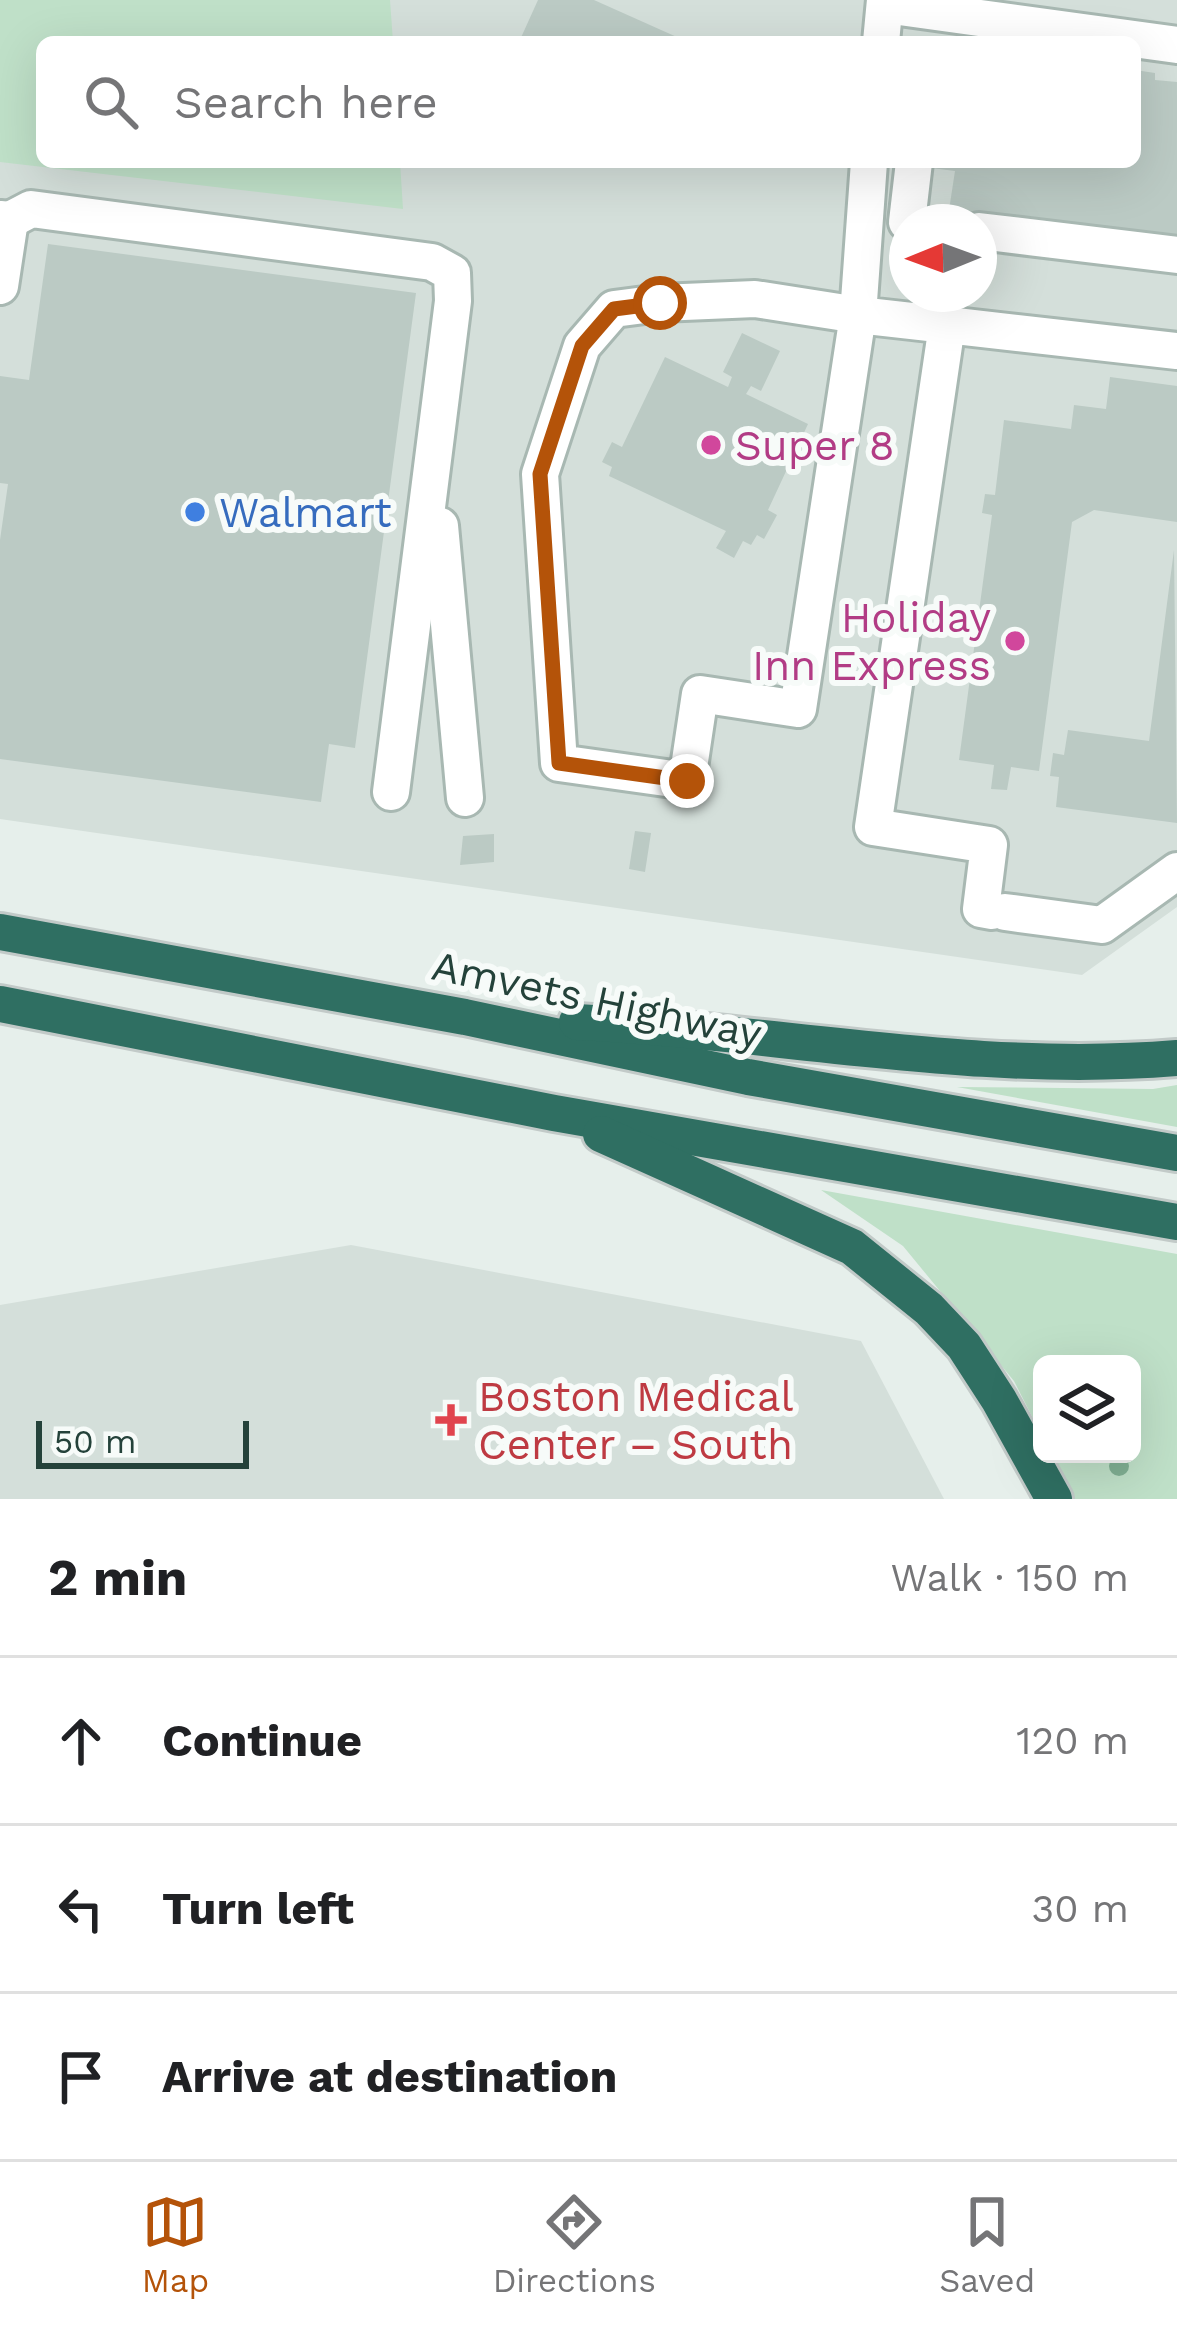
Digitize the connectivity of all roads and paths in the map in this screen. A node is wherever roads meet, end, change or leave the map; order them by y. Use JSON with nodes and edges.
{"nodes":[{"id":1,"x":885,"y":2,"type":"edge"},
{"id":2,"x":932,"y":18,"type":"edge"},
{"id":3,"x":882,"y":36,"type":"edge"},
{"id":4,"x":1095,"y":36,"type":"edge"},
{"id":5,"x":1141,"y":41,"type":"edge"},
{"id":6,"x":1177,"y":45,"type":"edge"},
{"id":7,"x":868,"y":168,"type":"edge"},
{"id":8,"x":913,"y":168,"type":"edge"},
{"id":9,"x":909,"y":204,"type":"edge"},
{"id":10,"x":5,"y":219,"type":"edge"},
{"id":11,"x":997,"y":233,"type":"edge"},
{"id":12,"x":1177,"y":255,"type":"edge"},
{"id":13,"x":0,"y":286,"type":"edge"},
{"id":14,"x":858,"y":315,"type":"junction"},
{"id":15,"x":947,"y":325,"type":"junction"},
{"id":16,"x":1177,"y":351,"type":"edge"},
{"id":17,"x":434,"y":456,"type":"junction"},
{"id":18,"x":391,"y":792,"type":"dead end"},
{"id":19,"x":465,"y":798,"type":"dead end"},
{"id":20,"x":1177,"y":871,"type":"edge"},
{"id":21,"x":0,"y":932,"type":"edge"},
{"id":22,"x":0,"y":1004,"type":"edge"},
{"id":23,"x":465,"y":1017,"type":"junction"},
{"id":24,"x":1177,"y":1058,"type":"edge"},
{"id":25,"x":554,"y":1113,"type":"junction"},
{"id":26,"x":1177,"y":1153,"type":"edge"},
{"id":27,"x":1177,"y":1222,"type":"edge"},
{"id":28,"x":1054,"y":1499,"type":"edge"}],
"edges":[{"from":1,"to":2,"type":"street"},
{"from":1,"to":3,"type":"street"},
{"from":2,"to":4,"type":"street"},
{"from":5,"to":6,"type":"street"},
{"from":7,"to":14,"type":"street"},
{"from":8,"to":9,"type":"street"},
{"from":10,"to":13,"type":"street"},
{"from":10,"to":17,"type":"street"},
{"from":11,"to":12,"type":"street"},
{"from":14,"to":14,"type":"street"},
{"from":14,"to":15,"type":"street"},
{"from":15,"to":16,"type":"street"},
{"from":15,"to":20,"type":"street"},
{"from":17,"to":18,"type":"street"},
{"from":17,"to":19,"type":"street"},
{"from":21,"to":23,"type":"highway","name":"Amvets Highway"},
{"from":22,"to":25,"type":"highway"},
{"from":23,"to":24,"type":"highway"},
{"from":23,"to":26,"type":"highway","name":"Amvets Highway"},
{"from":25,"to":27,"type":"highway"},
{"from":25,"to":28,"type":"highway"}]}
